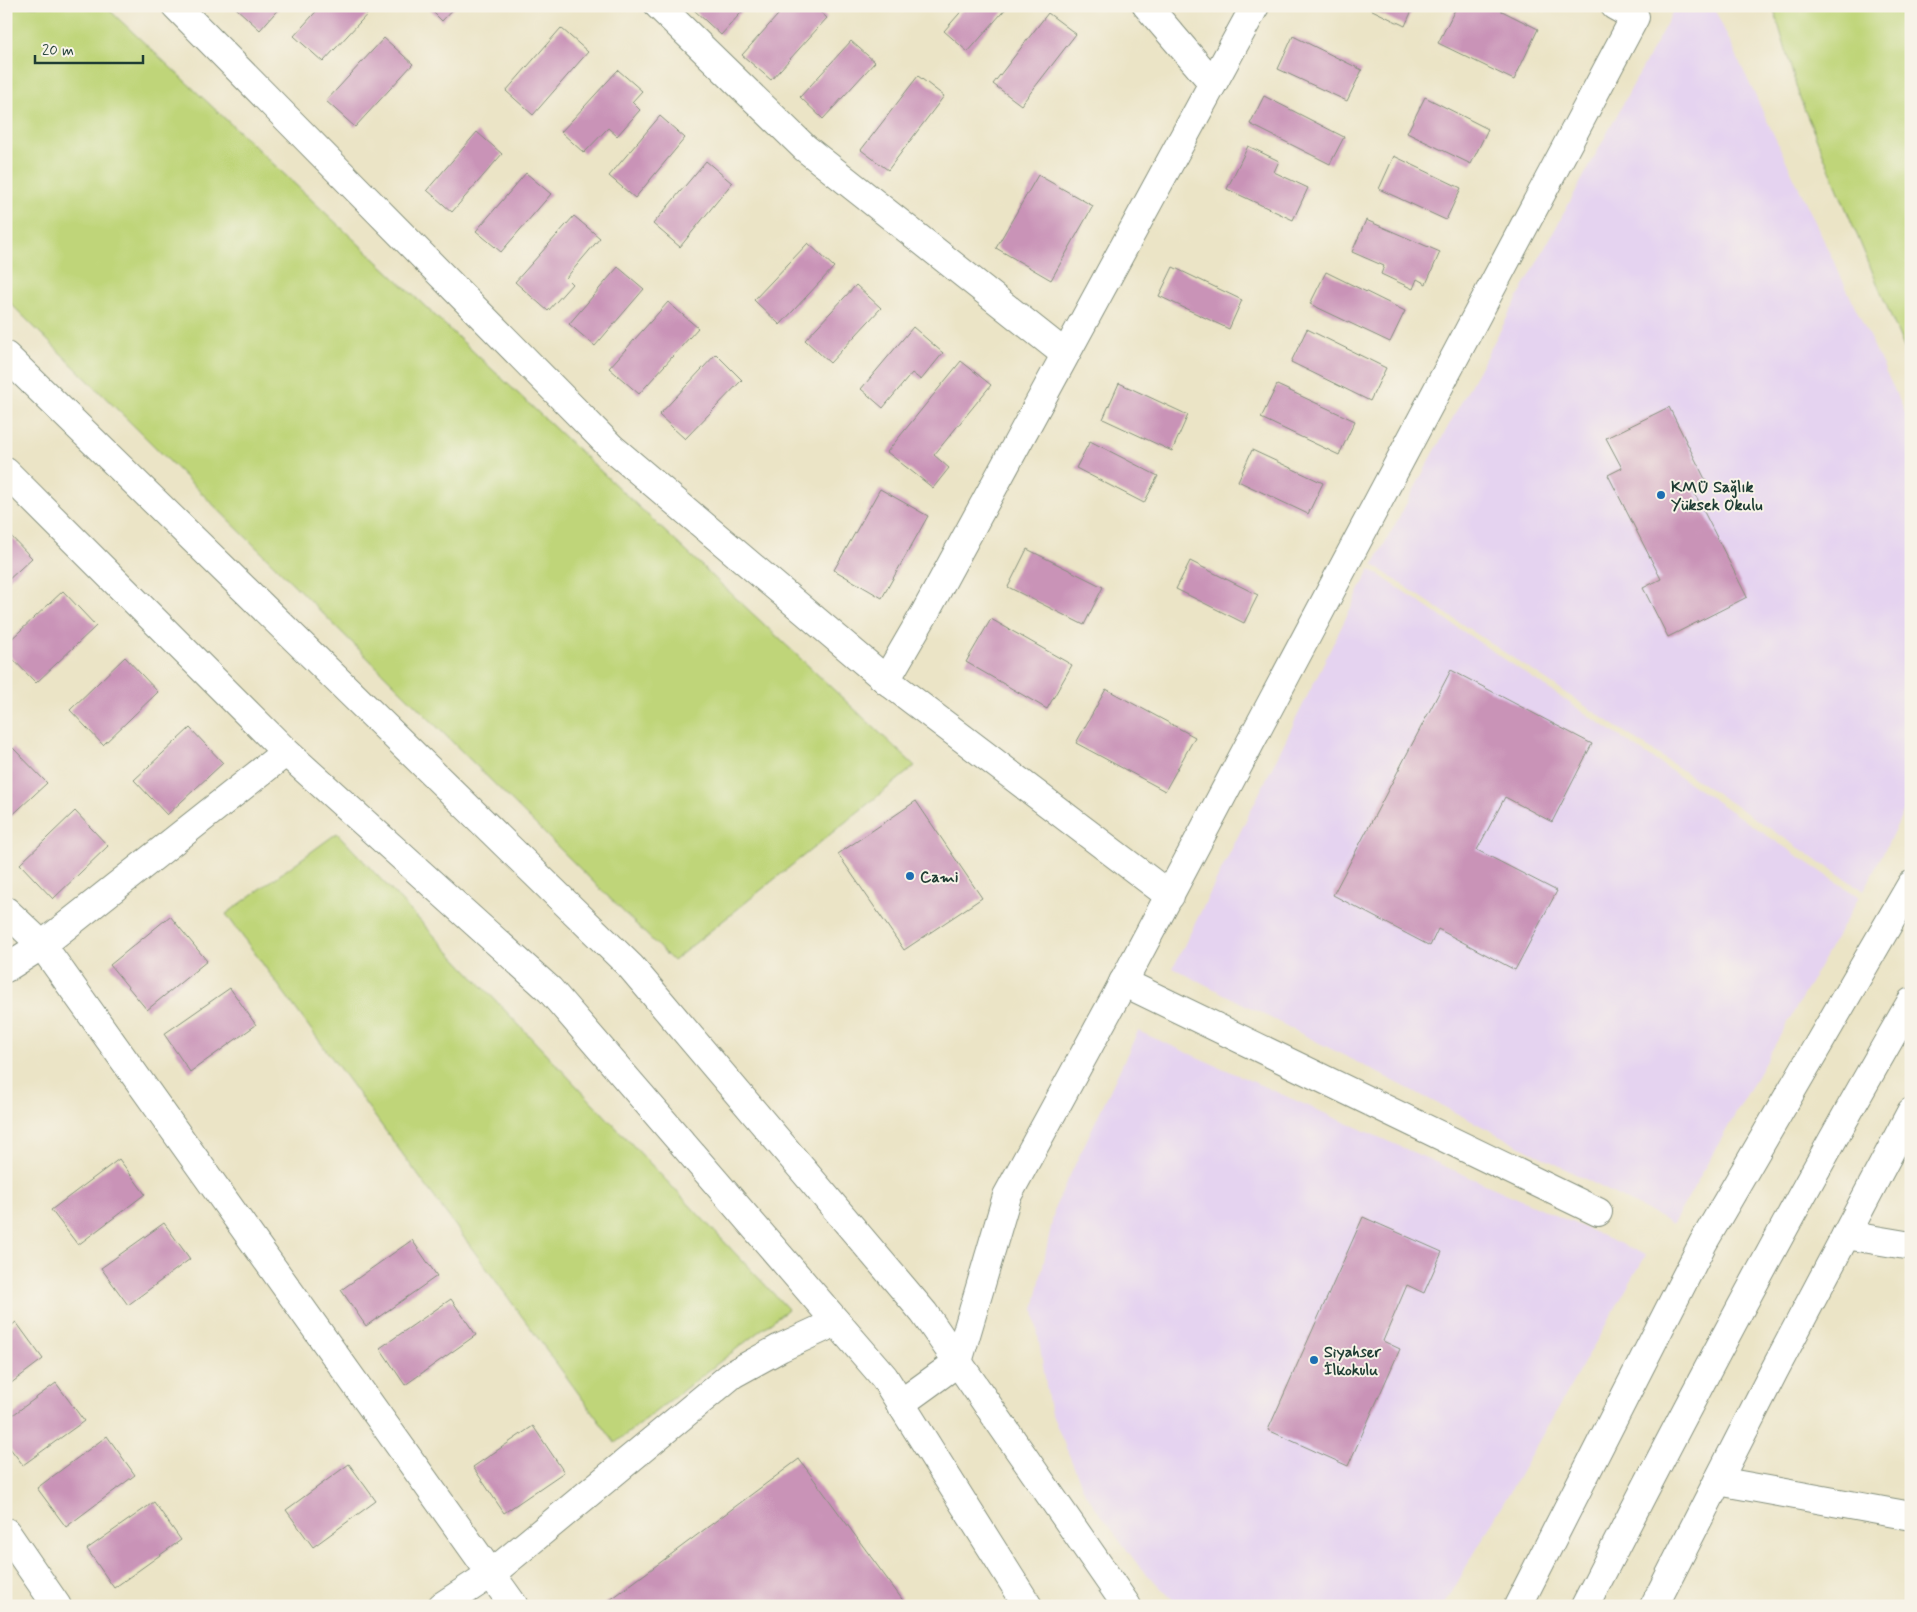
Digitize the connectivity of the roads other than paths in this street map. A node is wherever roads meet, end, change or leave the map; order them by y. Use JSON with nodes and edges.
{"nodes":[{"id":1,"x":176,"y":6,"type":"edge"},
{"id":2,"x":659,"y":6,"type":"edge"},
{"id":3,"x":1147,"y":6,"type":"edge"},
{"id":4,"x":1255,"y":6,"type":"edge"},
{"id":5,"x":1615,"y":6,"type":"edge"},
{"id":6,"x":1213,"y":83,"type":"junction"},
{"id":7,"x":1065,"y":354,"type":"junction"},
{"id":8,"x":6,"y":356,"type":"edge"},
{"id":9,"x":6,"y":472,"type":"edge"},
{"id":10,"x":886,"y":680,"type":"junction"},
{"id":11,"x":286,"y":752,"type":"junction"},
{"id":12,"x":1911,"y":885,"type":"edge"},
{"id":13,"x":1170,"y":896,"type":"junction"},
{"id":14,"x":6,"y":911,"type":"edge"},
{"id":15,"x":42,"y":945,"type":"junction"},
{"id":16,"x":6,"y":968,"type":"edge"},
{"id":17,"x":1123,"y":982,"type":"junction"},
{"id":18,"x":1911,"y":1002,"type":"edge"},
{"id":19,"x":1911,"y":1112,"type":"edge"},
{"id":20,"x":1598,"y":1212,"type":"dead end"},
{"id":21,"x":1846,"y":1235,"type":"junction"},
{"id":22,"x":1911,"y":1246,"type":"edge"},
{"id":23,"x":836,"y":1322,"type":"junction"},
{"id":24,"x":958,"y":1362,"type":"junction"},
{"id":25,"x":900,"y":1404,"type":"junction"},
{"id":26,"x":1718,"y":1482,"type":"junction"},
{"id":27,"x":1911,"y":1516,"type":"edge"},
{"id":28,"x":6,"y":1532,"type":"edge"},
{"id":29,"x":492,"y":1573,"type":"junction"},
{"id":30,"x":56,"y":1606,"type":"edge"},
{"id":31,"x":442,"y":1606,"type":"edge"},
{"id":32,"x":514,"y":1606,"type":"edge"},
{"id":33,"x":1028,"y":1606,"type":"edge"},
{"id":34,"x":1127,"y":1606,"type":"edge"},
{"id":35,"x":1518,"y":1606,"type":"edge"},
{"id":36,"x":1585,"y":1606,"type":"edge"},
{"id":37,"x":1654,"y":1606,"type":"edge"}],
"edges":[{"from":1,"to":10,"type":"street"},
{"from":2,"to":7,"type":"street"},
{"from":3,"to":6,"type":"street"},
{"from":4,"to":6,"type":"street"},
{"from":5,"to":13,"type":"street"},
{"from":6,"to":7,"type":"street"},
{"from":7,"to":10,"type":"street"},
{"from":8,"to":24,"type":"street"},
{"from":9,"to":11,"type":"street"},
{"from":10,"to":13,"type":"street"},
{"from":11,"to":15,"type":"street"},
{"from":11,"to":23,"type":"street"},
{"from":12,"to":35,"type":"street"},
{"from":13,"to":17,"type":"street"},
{"from":14,"to":15,"type":"street"},
{"from":15,"to":16,"type":"street"},
{"from":15,"to":29,"type":"street"},
{"from":17,"to":20,"type":"street"},
{"from":17,"to":24,"type":"street"},
{"from":18,"to":36,"type":"street"},
{"from":19,"to":21,"type":"street"},
{"from":21,"to":22,"type":"street"},
{"from":21,"to":26,"type":"street"},
{"from":23,"to":25,"type":"street"},
{"from":23,"to":29,"type":"street"},
{"from":24,"to":25,"type":"street"},
{"from":24,"to":34,"type":"street"},
{"from":25,"to":33,"type":"street"},
{"from":26,"to":27,"type":"street"},
{"from":26,"to":37,"type":"street"},
{"from":28,"to":30,"type":"street"},
{"from":29,"to":31,"type":"street"},
{"from":29,"to":32,"type":"street"}]}
